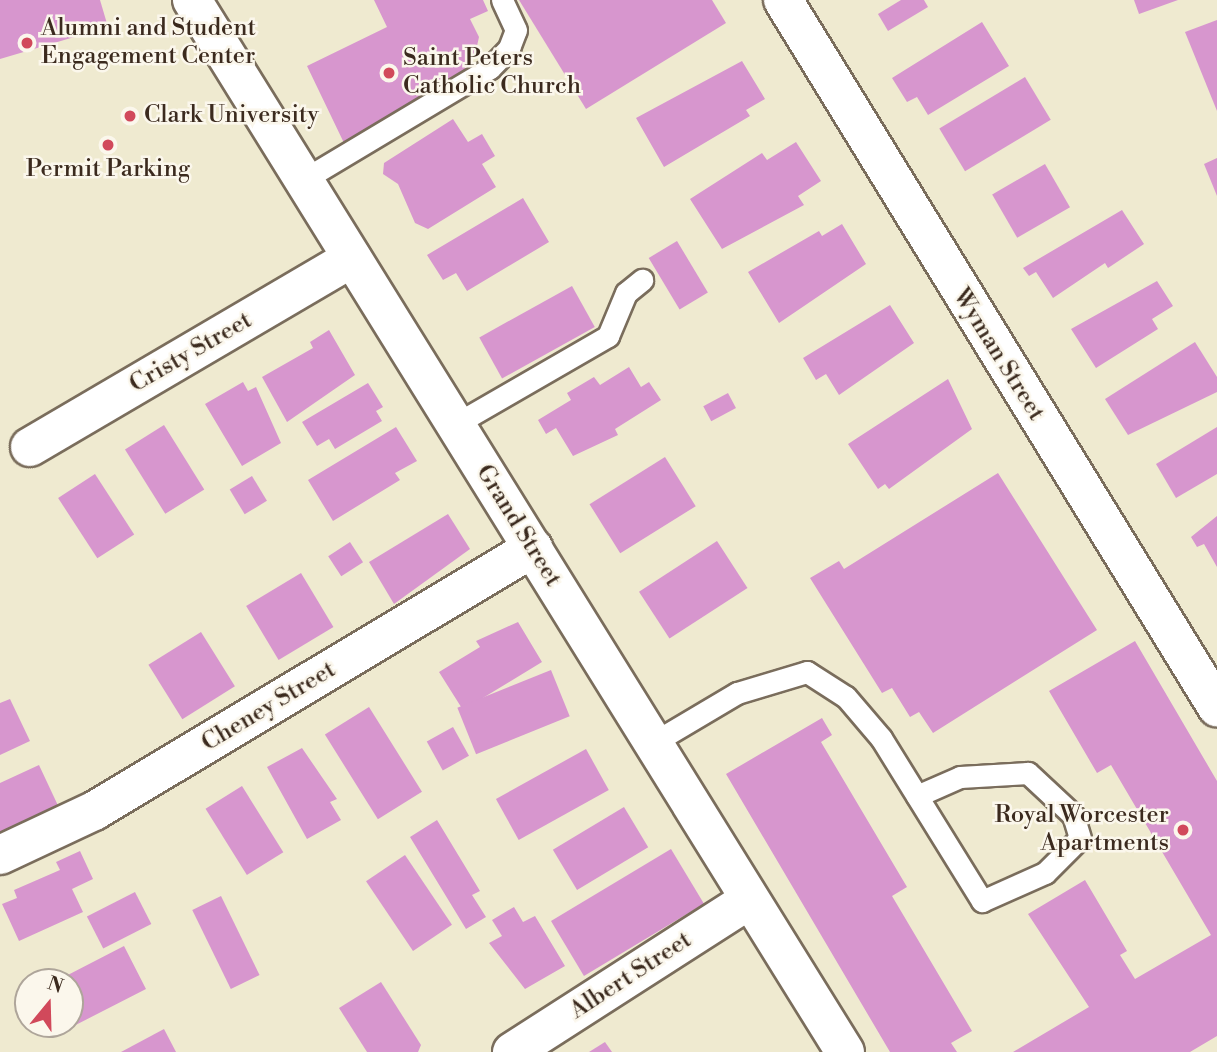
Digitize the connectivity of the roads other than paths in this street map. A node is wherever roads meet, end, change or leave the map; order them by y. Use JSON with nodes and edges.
{"nodes":[{"id":1,"x":192,"y":0,"type":"edge"},
{"id":2,"x":502,"y":0,"type":"edge"},
{"id":3,"x":795,"y":4,"type":"edge"},
{"id":4,"x":303,"y":180,"type":"junction"},
{"id":5,"x":352,"y":258,"type":"junction"},
{"id":6,"x":642,"y":280,"type":"dead end"},
{"id":7,"x":454,"y":425,"type":"junction"},
{"id":8,"x":30,"y":447,"type":"dead end"},
{"id":9,"x":533,"y":548,"type":"junction"},
{"id":10,"x":1217,"y":707,"type":"edge"},
{"id":11,"x":651,"y":744,"type":"junction"},
{"id":12,"x":917,"y":796,"type":"junction"},
{"id":13,"x":0,"y":855,"type":"edge"},
{"id":14,"x":749,"y":900,"type":"junction"},
{"id":15,"x":512,"y":1052,"type":"edge"},
{"id":16,"x":845,"y":1052,"type":"edge"}],
"edges":[{"from":1,"to":4,"type":"street","name":"Grand Street"},
{"from":2,"to":4,"type":"lane"},
{"from":3,"to":10,"type":"street","name":"Wyman Street"},
{"from":4,"to":5,"type":"street","name":"Grand Street"},
{"from":5,"to":7,"type":"street","name":"Grand Street"},
{"from":5,"to":8,"type":"street","name":"Cristy Street"},
{"from":6,"to":7,"type":"lane"},
{"from":7,"to":9,"type":"street","name":"Grand Street"},
{"from":9,"to":11,"type":"street","name":"Grand Street"},
{"from":9,"to":13,"type":"street","name":"Cheney Street"},
{"from":11,"to":12,"type":"lane"},
{"from":11,"to":14,"type":"street","name":"Grand Street"},
{"from":12,"to":12,"type":"lane"},
{"from":14,"to":15,"type":"street","name":"Albert Street"},
{"from":14,"to":16,"type":"street","name":"Grand Street"}]}
